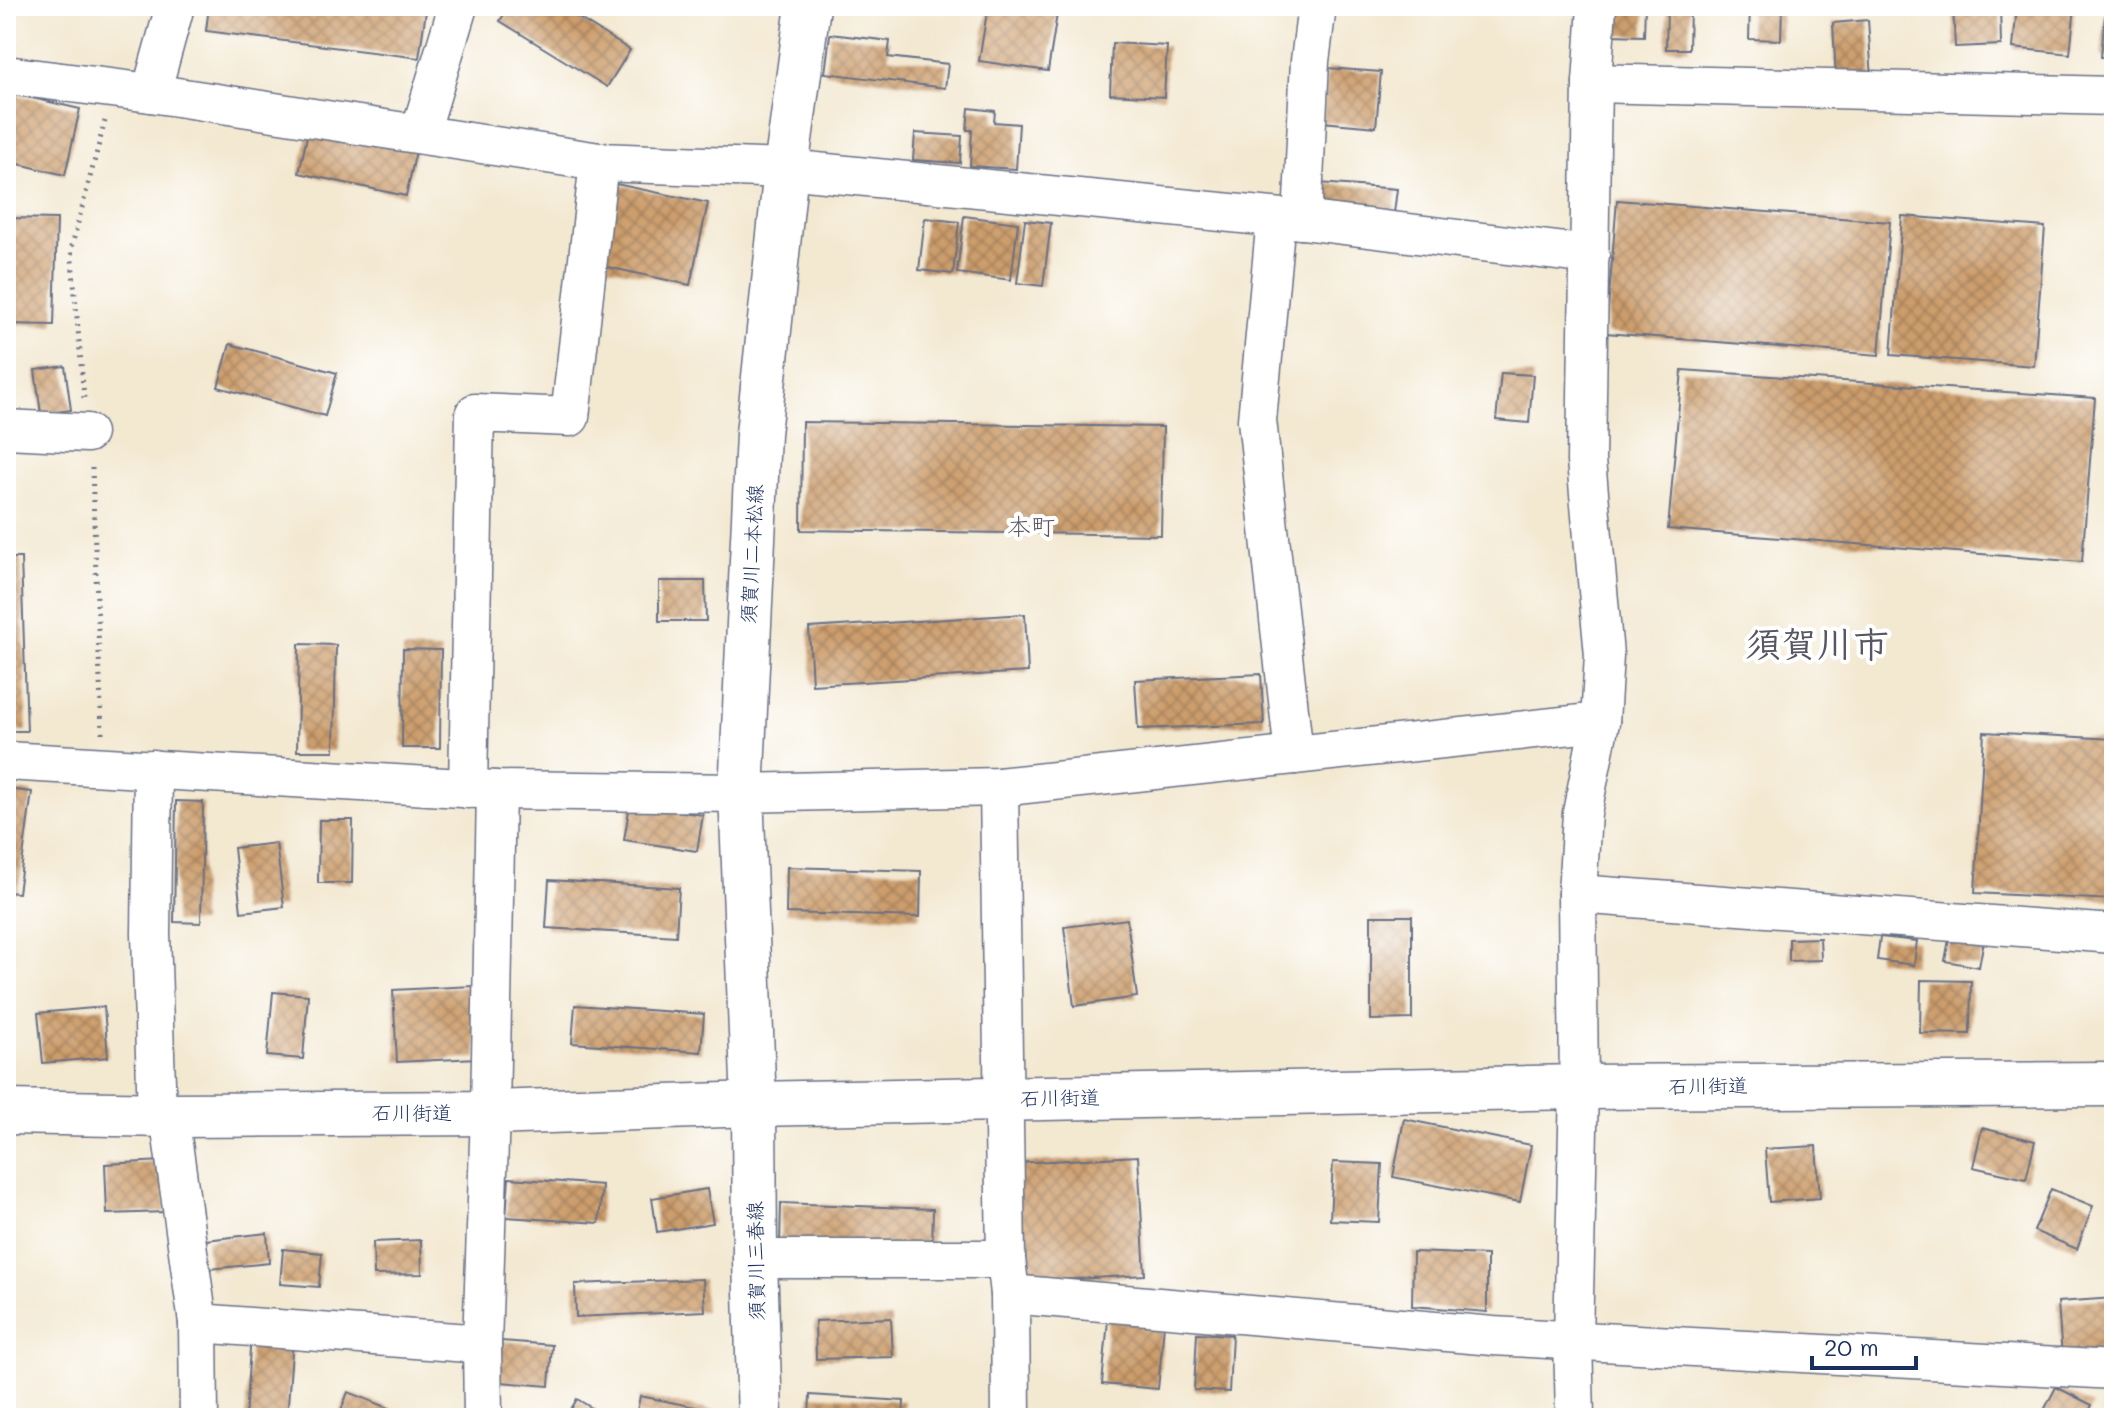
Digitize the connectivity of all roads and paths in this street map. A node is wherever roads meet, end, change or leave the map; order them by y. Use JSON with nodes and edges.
{"nodes":[{"id":1,"x":175,"y":6,"type":"edge"},
{"id":2,"x":458,"y":6,"type":"edge"},
{"id":3,"x":808,"y":6,"type":"edge"},
{"id":4,"x":1317,"y":6,"type":"edge"},
{"id":5,"x":1597,"y":6,"type":"edge"},
{"id":6,"x":6,"y":75,"type":"edge"},
{"id":7,"x":1592,"y":83,"type":"junction"},
{"id":8,"x":151,"y":93,"type":"junction"},
{"id":9,"x":2114,"y":96,"type":"edge"},
{"id":10,"x":420,"y":133,"type":"junction"},
{"id":11,"x":599,"y":162,"type":"junction"},
{"id":12,"x":786,"y":169,"type":"junction"},
{"id":13,"x":1289,"y":219,"type":"junction"},
{"id":14,"x":1590,"y":255,"type":"junction"},
{"id":15,"x":6,"y":429,"type":"edge"},
{"id":16,"x":87,"y":433,"type":"dead end"},
{"id":17,"x":1600,"y":722,"type":"junction"},
{"id":18,"x":1294,"y":755,"type":"junction"},
{"id":19,"x":6,"y":761,"type":"edge"},
{"id":20,"x":153,"y":769,"type":"junction"},
{"id":21,"x":999,"y":787,"type":"junction"},
{"id":22,"x":482,"y":789,"type":"junction"},
{"id":23,"x":741,"y":793,"type":"junction"},
{"id":24,"x":1577,"y":894,"type":"junction"},
{"id":25,"x":2114,"y":934,"type":"edge"},
{"id":26,"x":2114,"y":1084,"type":"edge"},
{"id":27,"x":1579,"y":1087,"type":"junction"},
{"id":28,"x":1004,"y":1099,"type":"junction"},
{"id":29,"x":754,"y":1104,"type":"junction"},
{"id":30,"x":6,"y":1112,"type":"edge"},
{"id":31,"x":490,"y":1113,"type":"junction"},
{"id":32,"x":163,"y":1115,"type":"junction"},
{"id":33,"x":755,"y":1259,"type":"junction"},
{"id":34,"x":1008,"y":1276,"type":"junction"},
{"id":35,"x":198,"y":1323,"type":"junction"},
{"id":36,"x":1573,"y":1338,"type":"junction"},
{"id":37,"x":482,"y":1344,"type":"junction"},
{"id":38,"x":2114,"y":1370,"type":"edge"},
{"id":39,"x":199,"y":1418,"type":"edge"},
{"id":40,"x":483,"y":1418,"type":"edge"},
{"id":41,"x":760,"y":1418,"type":"edge"},
{"id":42,"x":1011,"y":1418,"type":"edge"},
{"id":43,"x":1575,"y":1418,"type":"edge"}],
"edges":[{"from":1,"to":8,"type":"street"},
{"from":2,"to":10,"type":"street"},
{"from":3,"to":12,"type":"main road","name":"須賀川二本松線"},
{"from":4,"to":13,"type":"street"},
{"from":5,"to":7,"type":"street"},
{"from":6,"to":8,"type":"street"},
{"from":7,"to":9,"type":"street"},
{"from":7,"to":14,"type":"street"},
{"from":8,"to":10,"type":"street"},
{"from":10,"to":11,"type":"street"},
{"from":11,"to":12,"type":"street"},
{"from":11,"to":22,"type":"street"},
{"from":12,"to":13,"type":"street"},
{"from":12,"to":23,"type":"main road","name":"須賀川二本松線"},
{"from":13,"to":14,"type":"street"},
{"from":13,"to":18,"type":"street"},
{"from":14,"to":17,"type":"street"},
{"from":15,"to":16,"type":"street"},
{"from":17,"to":18,"type":"street"},
{"from":17,"to":24,"type":"street"},
{"from":18,"to":21,"type":"street"},
{"from":19,"to":20,"type":"street"},
{"from":20,"to":22,"type":"street"},
{"from":20,"to":32,"type":"street"},
{"from":21,"to":23,"type":"street"},
{"from":21,"to":28,"type":"street"},
{"from":22,"to":23,"type":"street"},
{"from":22,"to":31,"type":"street"},
{"from":23,"to":29,"type":"main road","name":"須賀川二本松線"},
{"from":24,"to":25,"type":"street"},
{"from":24,"to":27,"type":"street"},
{"from":26,"to":27,"type":"main road","name":"石川街道"},
{"from":27,"to":28,"type":"main road","name":"石川街道"},
{"from":27,"to":36,"type":"street"},
{"from":28,"to":29,"type":"main road","name":"石川街道"},
{"from":28,"to":34,"type":"street"},
{"from":29,"to":31,"type":"main road","name":"石川街道"},
{"from":29,"to":33,"type":"main road","name":"須賀川三春線"},
{"from":30,"to":32,"type":"main road","name":"石川街道"},
{"from":31,"to":32,"type":"main road","name":"石川街道"},
{"from":31,"to":37,"type":"street"},
{"from":32,"to":35,"type":"street"},
{"from":33,"to":34,"type":"street"},
{"from":33,"to":41,"type":"main road","name":"須賀川三春線"},
{"from":34,"to":36,"type":"street"},
{"from":34,"to":42,"type":"street"},
{"from":35,"to":37,"type":"street"},
{"from":35,"to":39,"type":"street"},
{"from":36,"to":38,"type":"street"},
{"from":36,"to":43,"type":"street"},
{"from":37,"to":40,"type":"street"}]}
